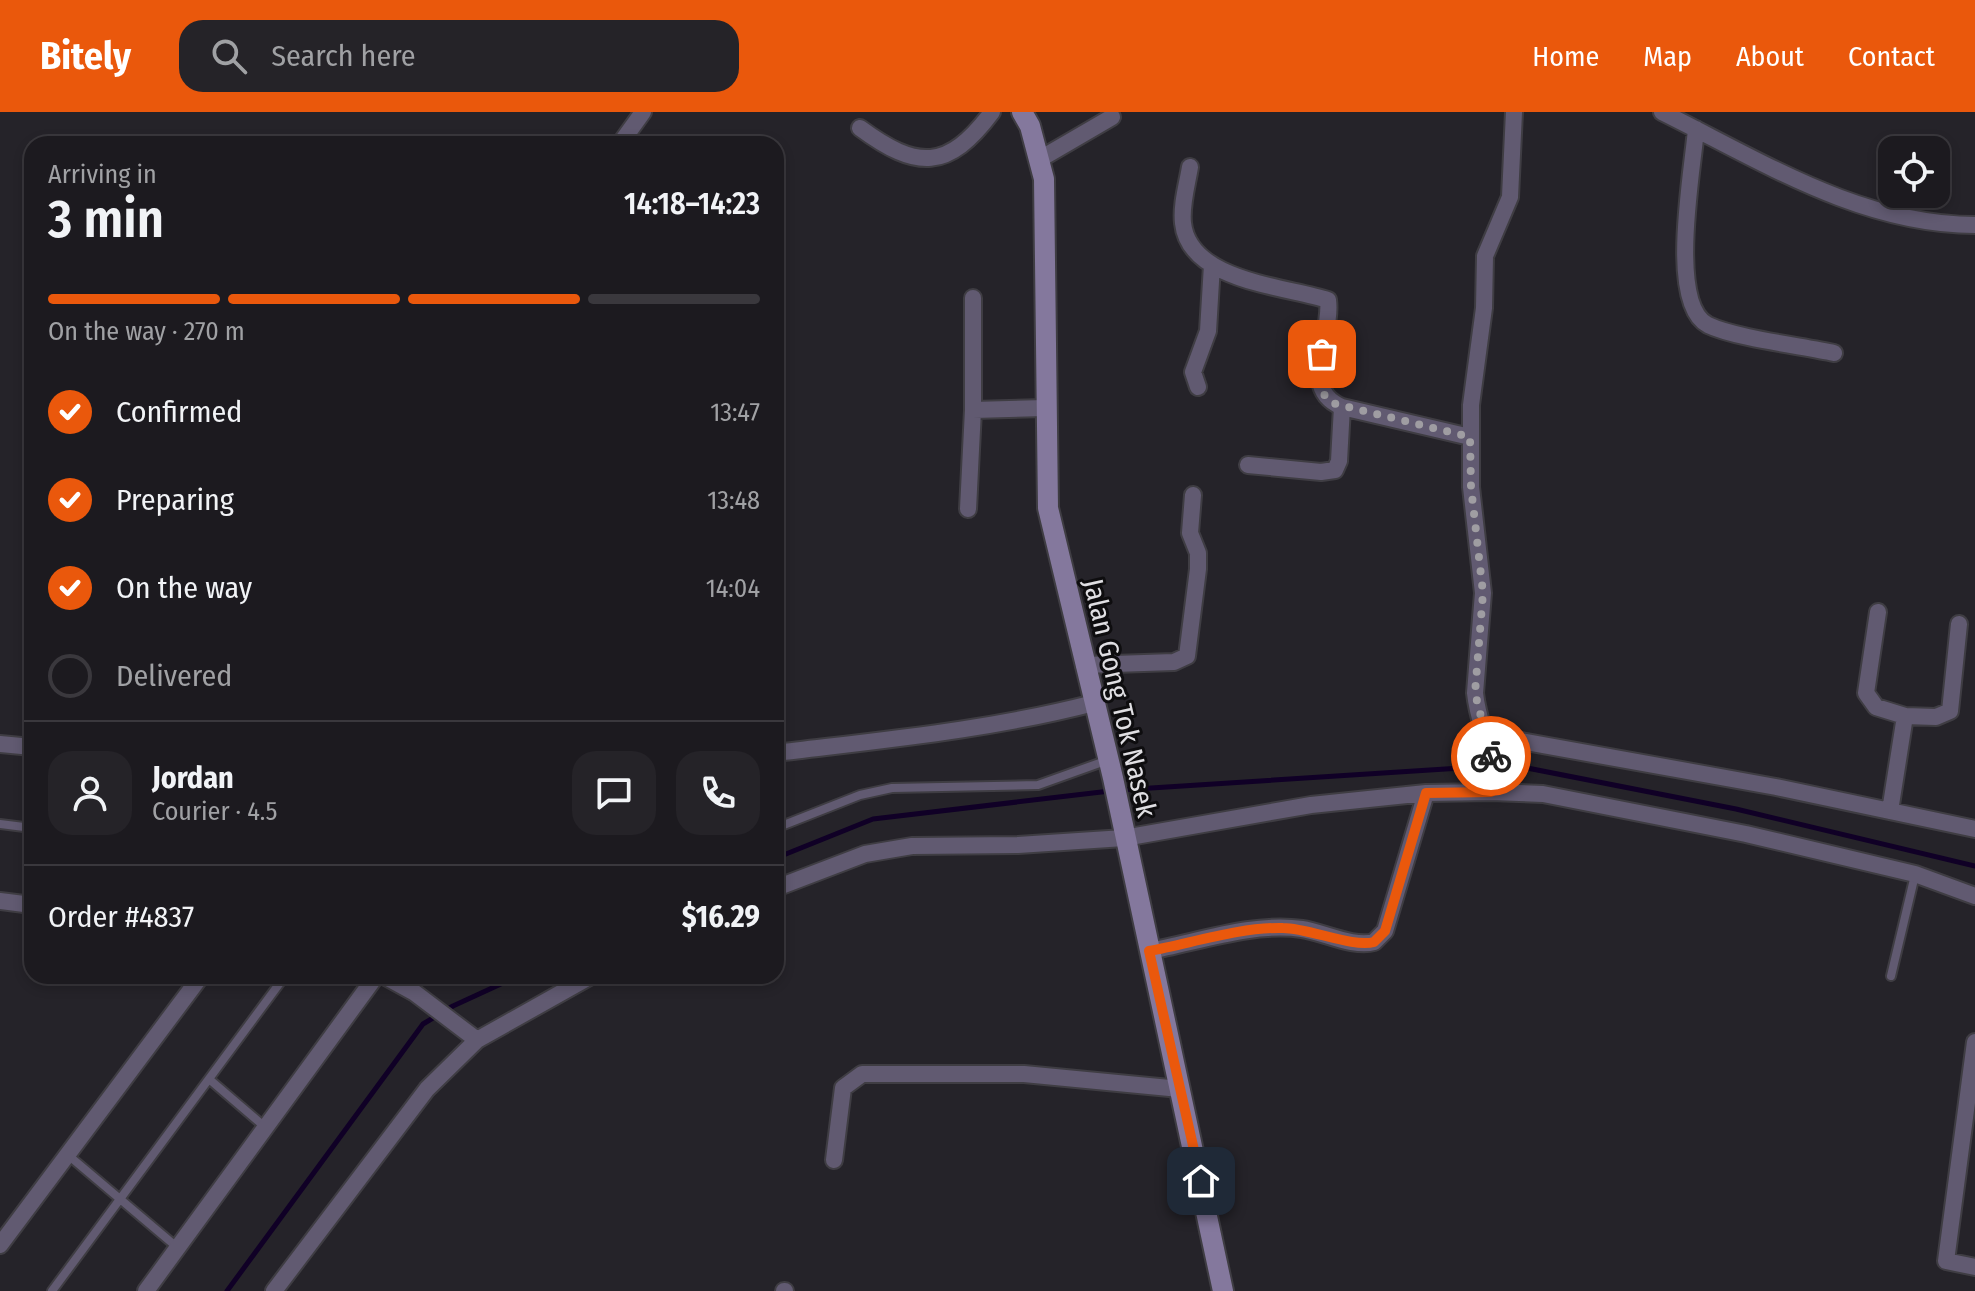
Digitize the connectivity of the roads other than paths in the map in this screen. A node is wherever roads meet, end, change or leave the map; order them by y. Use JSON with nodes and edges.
{"nodes":[{"id":1,"x":643,"y":112,"type":"edge"},
{"id":2,"x":992,"y":112,"type":"edge"},
{"id":3,"x":1022,"y":112,"type":"edge"},
{"id":4,"x":1514,"y":112,"type":"edge"},
{"id":5,"x":1662,"y":112,"type":"edge"},
{"id":6,"x":1112,"y":117,"type":"dead end"},
{"id":7,"x":860,"y":128,"type":"dead end"},
{"id":8,"x":1696,"y":129,"type":"junction"},
{"id":9,"x":626,"y":136,"type":"edge"},
{"id":10,"x":1040,"y":159,"type":"junction"},
{"id":11,"x":1190,"y":167,"type":"dead end"},
{"id":12,"x":1975,"y":225,"type":"edge"},
{"id":13,"x":1212,"y":265,"type":"junction"},
{"id":14,"x":973,"y":298,"type":"dead end"},
{"id":15,"x":1834,"y":353,"type":"dead end"},
{"id":16,"x":1198,"y":387,"type":"dead end"},
{"id":17,"x":1342,"y":407,"type":"junction"},
{"id":18,"x":1045,"y":408,"type":"junction"},
{"id":19,"x":973,"y":410,"type":"junction"},
{"id":20,"x":1470,"y":437,"type":"junction"},
{"id":21,"x":1248,"y":465,"type":"dead end"},
{"id":22,"x":1193,"y":495,"type":"dead end"},
{"id":23,"x":968,"y":509,"type":"dead end"},
{"id":24,"x":1878,"y":612,"type":"dead end"},
{"id":25,"x":1959,"y":624,"type":"dead end"},
{"id":26,"x":1084,"y":665,"type":"junction"},
{"id":27,"x":1094,"y":703,"type":"junction"},
{"id":28,"x":1905,"y":716,"type":"junction"},
{"id":29,"x":1489,"y":740,"type":"junction"},
{"id":30,"x":0,"y":744,"type":"edge"},
{"id":31,"x":24,"y":746,"type":"edge"},
{"id":32,"x":784,"y":752,"type":"edge"},
{"id":33,"x":1110,"y":769,"type":"junction"},
{"id":34,"x":1492,"y":789,"type":"junction"},
{"id":35,"x":1426,"y":793,"type":"junction"},
{"id":36,"x":1890,"y":811,"type":"junction"},
{"id":37,"x":0,"y":824,"type":"edge"},
{"id":38,"x":784,"y":825,"type":"edge"},
{"id":39,"x":24,"y":827,"type":"edge"},
{"id":40,"x":1975,"y":829,"type":"edge"},
{"id":41,"x":1123,"y":833,"type":"junction"},
{"id":42,"x":1915,"y":874,"type":"junction"},
{"id":43,"x":784,"y":885,"type":"edge"},
{"id":44,"x":1975,"y":896,"type":"edge"},
{"id":45,"x":0,"y":901,"type":"edge"},
{"id":46,"x":24,"y":904,"type":"edge"},
{"id":47,"x":1149,"y":951,"type":"junction"},
{"id":48,"x":1891,"y":976,"type":"dead end"},
{"id":49,"x":195,"y":984,"type":"edge"},
{"id":50,"x":279,"y":984,"type":"edge"},
{"id":51,"x":370,"y":984,"type":"edge"},
{"id":52,"x":399,"y":984,"type":"edge"},
{"id":53,"x":575,"y":984,"type":"edge"},
{"id":54,"x":471,"y":1036,"type":"junction"},
{"id":55,"x":1975,"y":1042,"type":"edge"},
{"id":56,"x":209,"y":1079,"type":"junction"},
{"id":57,"x":1180,"y":1089,"type":"junction"},
{"id":58,"x":266,"y":1127,"type":"junction"},
{"id":59,"x":68,"y":1155,"type":"junction"},
{"id":60,"x":834,"y":1160,"type":"dead end"},
{"id":61,"x":121,"y":1197,"type":"junction"},
{"id":62,"x":1,"y":1242,"type":"edge"},
{"id":63,"x":178,"y":1248,"type":"junction"},
{"id":64,"x":1975,"y":1267,"type":"edge"},
{"id":65,"x":283,"y":1287,"type":"edge"},
{"id":66,"x":52,"y":1291,"type":"edge"},
{"id":67,"x":146,"y":1291,"type":"edge"},
{"id":68,"x":1223,"y":1291,"type":"edge"}],
"edges":[{"from":1,"to":9,"type":"street"},
{"from":2,"to":7,"type":"street"},
{"from":3,"to":10,"type":"main road","name":"Jalan Gong Tok Nasek"},
{"from":4,"to":20,"type":"street"},
{"from":5,"to":8,"type":"street"},
{"from":6,"to":10,"type":"street"},
{"from":8,"to":12,"type":"street"},
{"from":8,"to":15,"type":"street"},
{"from":10,"to":18,"type":"main road","name":"Jalan Gong Tok Nasek"},
{"from":11,"to":13,"type":"street"},
{"from":13,"to":16,"type":"street"},
{"from":13,"to":17,"type":"street"},
{"from":14,"to":19,"type":"street"},
{"from":17,"to":20,"type":"street"},
{"from":17,"to":21,"type":"street"},
{"from":18,"to":19,"type":"street"},
{"from":18,"to":26,"type":"main road","name":"Jalan Gong Tok Nasek"},
{"from":19,"to":23,"type":"street"},
{"from":20,"to":29,"type":"street"},
{"from":22,"to":26,"type":"street"},
{"from":24,"to":28,"type":"street"},
{"from":25,"to":28,"type":"street"},
{"from":26,"to":27,"type":"main road","name":"Jalan Gong Tok Nasek"},
{"from":27,"to":32,"type":"street"},
{"from":27,"to":33,"type":"main road","name":"Jalan Gong Tok Nasek"},
{"from":28,"to":36,"type":"street"},
{"from":29,"to":34,"type":"street"},
{"from":29,"to":36,"type":"street"},
{"from":30,"to":31,"type":"street"},
{"from":33,"to":38,"type":"lane"},
{"from":33,"to":41,"type":"main road","name":"Jalan Gong Tok Nasek"},
{"from":34,"to":35,"type":"street"},
{"from":34,"to":42,"type":"street"},
{"from":35,"to":41,"type":"street"},
{"from":35,"to":47,"type":"street"},
{"from":36,"to":40,"type":"street"},
{"from":37,"to":39,"type":"lane"},
{"from":41,"to":43,"type":"street"},
{"from":41,"to":47,"type":"main road","name":"Jalan Gong Tok Nasek"},
{"from":42,"to":44,"type":"street"},
{"from":42,"to":48,"type":"lane"},
{"from":45,"to":46,"type":"street"},
{"from":47,"to":57,"type":"main road","name":"Jalan Gong Tok Nasek"},
{"from":49,"to":59,"type":"street"},
{"from":50,"to":56,"type":"lane"},
{"from":51,"to":58,"type":"street"},
{"from":52,"to":54,"type":"street"},
{"from":53,"to":54,"type":"street"},
{"from":54,"to":65,"type":"street"},
{"from":55,"to":64,"type":"street"},
{"from":56,"to":58,"type":"lane"},
{"from":56,"to":61,"type":"lane"},
{"from":57,"to":60,"type":"street"},
{"from":57,"to":68,"type":"main road","name":"Jalan Gong Tok Nasek"},
{"from":58,"to":63,"type":"street"},
{"from":59,"to":61,"type":"lane"},
{"from":59,"to":62,"type":"street"},
{"from":61,"to":63,"type":"lane"},
{"from":61,"to":66,"type":"lane"},
{"from":63,"to":67,"type":"street"}]}
